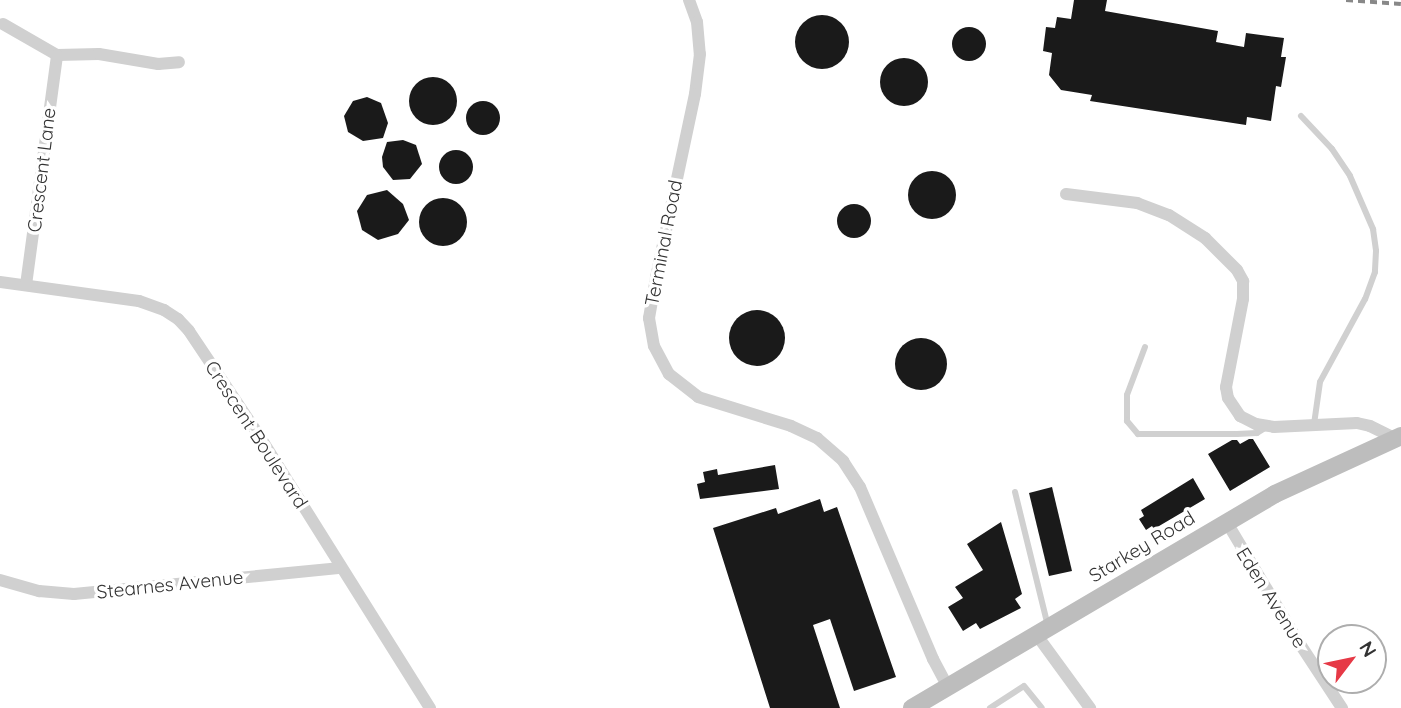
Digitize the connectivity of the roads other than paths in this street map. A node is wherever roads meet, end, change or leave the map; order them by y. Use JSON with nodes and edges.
{"nodes":[{"id":1,"x":689,"y":0,"type":"edge"},
{"id":2,"x":2,"y":24,"type":"dead end"},
{"id":3,"x":57,"y":55,"type":"junction"},
{"id":4,"x":178,"y":62,"type":"dead end"},
{"id":5,"x":1301,"y":116,"type":"dead end"},
{"id":6,"x":1066,"y":194,"type":"dead end"},
{"id":7,"x":0,"y":282,"type":"edge"},
{"id":8,"x":26,"y":285,"type":"junction"},
{"id":9,"x":1146,"y":347,"type":"dead end"},
{"id":10,"x":1314,"y":425,"type":"junction"},
{"id":11,"x":1267,"y":426,"type":"junction"},
{"id":12,"x":1399,"y":439,"type":"edge"},
{"id":13,"x":1014,"y":492,"type":"dead end"},
{"id":14,"x":1226,"y":521,"type":"junction"},
{"id":15,"x":341,"y":568,"type":"junction"},
{"id":16,"x":0,"y":580,"type":"edge"},
{"id":17,"x":1042,"y":630,"type":"junction"},
{"id":18,"x":948,"y":687,"type":"junction"},
{"id":19,"x":430,"y":708,"type":"edge"},
{"id":20,"x":912,"y":708,"type":"edge"},
{"id":21,"x":990,"y":708,"type":"edge"},
{"id":22,"x":1042,"y":708,"type":"edge"},
{"id":23,"x":1090,"y":708,"type":"edge"},
{"id":24,"x":1342,"y":708,"type":"edge"}],
"edges":[{"from":1,"to":18,"type":"street","name":"Terminal Road"},
{"from":2,"to":3,"type":"street"},
{"from":3,"to":4,"type":"street"},
{"from":3,"to":8,"type":"street","name":"Crescent Lane"},
{"from":5,"to":10,"type":"lane"},
{"from":6,"to":11,"type":"street"},
{"from":7,"to":8,"type":"street","name":"Crescent Boulevard"},
{"from":8,"to":15,"type":"street","name":"Crescent Boulevard"},
{"from":9,"to":11,"type":"lane"},
{"from":10,"to":11,"type":"street"},
{"from":10,"to":12,"type":"street"},
{"from":12,"to":14,"type":"main road","name":"Starkey Road"},
{"from":13,"to":17,"type":"lane"},
{"from":14,"to":17,"type":"main road","name":"Starkey Road"},
{"from":14,"to":24,"type":"street","name":"Eden Avenue"},
{"from":15,"to":16,"type":"street","name":"Stearnes Avenue"},
{"from":15,"to":19,"type":"street","name":"Crescent Boulevard"},
{"from":17,"to":18,"type":"main road","name":"Starkey Road"},
{"from":17,"to":23,"type":"street"},
{"from":18,"to":20,"type":"main road","name":"Starkey Road"},
{"from":21,"to":22,"type":"lane"}]}
